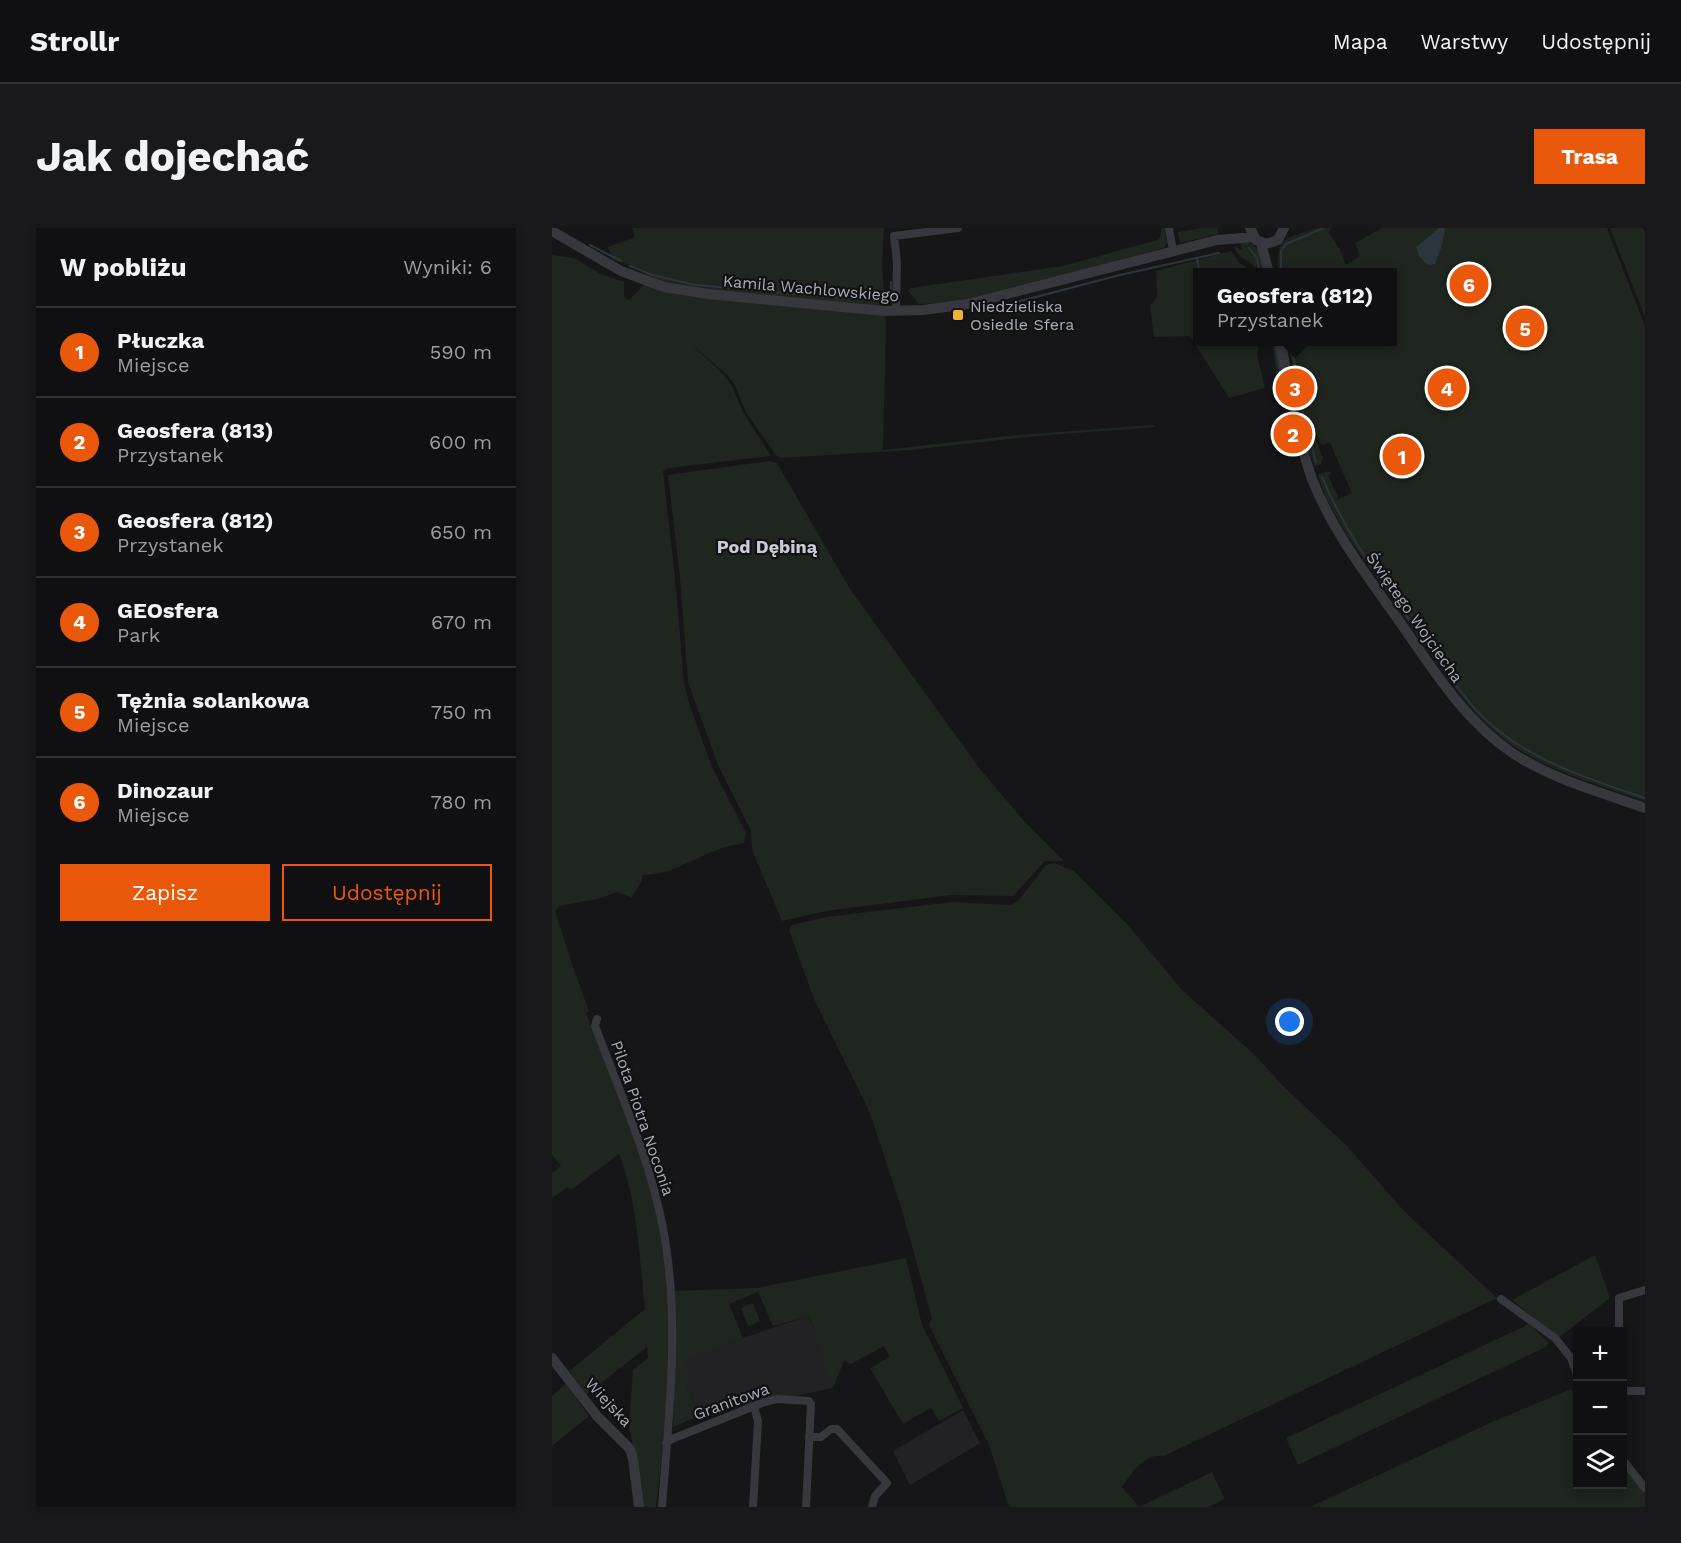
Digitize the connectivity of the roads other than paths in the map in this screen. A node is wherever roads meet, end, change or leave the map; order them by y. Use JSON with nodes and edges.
{"nodes":[{"id":1,"x":958,"y":228,"type":"edge"},
{"id":2,"x":1169,"y":228,"type":"edge"},
{"id":3,"x":1244,"y":228,"type":"edge"},
{"id":4,"x":1284,"y":228,"type":"edge"},
{"id":5,"x":945,"y":229,"type":"edge"},
{"id":6,"x":552,"y":231,"type":"edge"},
{"id":7,"x":1255,"y":236,"type":"edge"},
{"id":8,"x":1216,"y":240,"type":"junction"},
{"id":9,"x":1273,"y":243,"type":"junction"},
{"id":10,"x":1173,"y":251,"type":"junction"},
{"id":11,"x":1268,"y":268,"type":"edge"},
{"id":12,"x":1270,"y":268,"type":"edge"},
{"id":13,"x":896,"y":311,"type":"junction"},
{"id":14,"x":1282,"y":346,"type":"edge"},
{"id":15,"x":1645,"y":808,"type":"edge"},
{"id":16,"x":597,"y":1018,"type":"dead end"},
{"id":17,"x":1645,"y":1290,"type":"edge"},
{"id":18,"x":1501,"y":1299,"type":"dead end"},
{"id":19,"x":1619,"y":1327,"type":"edge"},
{"id":20,"x":552,"y":1358,"type":"edge"},
{"id":21,"x":1573,"y":1365,"type":"edge"},
{"id":22,"x":1627,"y":1391,"type":"edge"},
{"id":23,"x":1645,"y":1391,"type":"edge"},
{"id":24,"x":754,"y":1407,"type":"junction"},
{"id":25,"x":809,"y":1437,"type":"junction"},
{"id":26,"x":666,"y":1443,"type":"junction"},
{"id":27,"x":1627,"y":1464,"type":"edge"},
{"id":28,"x":1645,"y":1488,"type":"edge"},
{"id":29,"x":639,"y":1507,"type":"edge"},
{"id":30,"x":662,"y":1507,"type":"edge"},
{"id":31,"x":753,"y":1507,"type":"edge"},
{"id":32,"x":806,"y":1507,"type":"edge"},
{"id":33,"x":872,"y":1507,"type":"edge"}],
"edges":[{"from":1,"to":5,"type":"street"},
{"from":2,"to":10,"type":"street"},
{"from":3,"to":8,"type":"street","name":"Kamila Wachlowskiego"},
{"from":4,"to":9,"type":"street"},
{"from":5,"to":13,"type":"street"},
{"from":6,"to":13,"type":"street","name":"Kamila Wachlowskiego"},
{"from":7,"to":8,"type":"street","name":"Kamila Wachlowskiego"},
{"from":7,"to":9,"type":"street","name":"Kamila Wachlowskiego"},
{"from":7,"to":11,"type":"street"},
{"from":8,"to":10,"type":"street","name":"Kamila Wachlowskiego"},
{"from":9,"to":12,"type":"street"},
{"from":10,"to":13,"type":"street","name":"Kamila Wachlowskiego"},
{"from":14,"to":15,"type":"street","name":"Świętego Wojciecha"},
{"from":16,"to":26,"type":"street","name":"Pilota Piotra Noconia"},
{"from":17,"to":19,"type":"street"},
{"from":18,"to":21,"type":"street"},
{"from":20,"to":29,"type":"street","name":"Wiejska"},
{"from":22,"to":23,"type":"street"},
{"from":24,"to":25,"type":"street","name":"Granitowa"},
{"from":24,"to":26,"type":"street","name":"Granitowa"},
{"from":24,"to":31,"type":"street"},
{"from":25,"to":32,"type":"street","name":"Granitowa"},
{"from":25,"to":33,"type":"street"},
{"from":26,"to":30,"type":"street","name":"Pilota Piotra Noconia"},
{"from":27,"to":28,"type":"street"}]}
